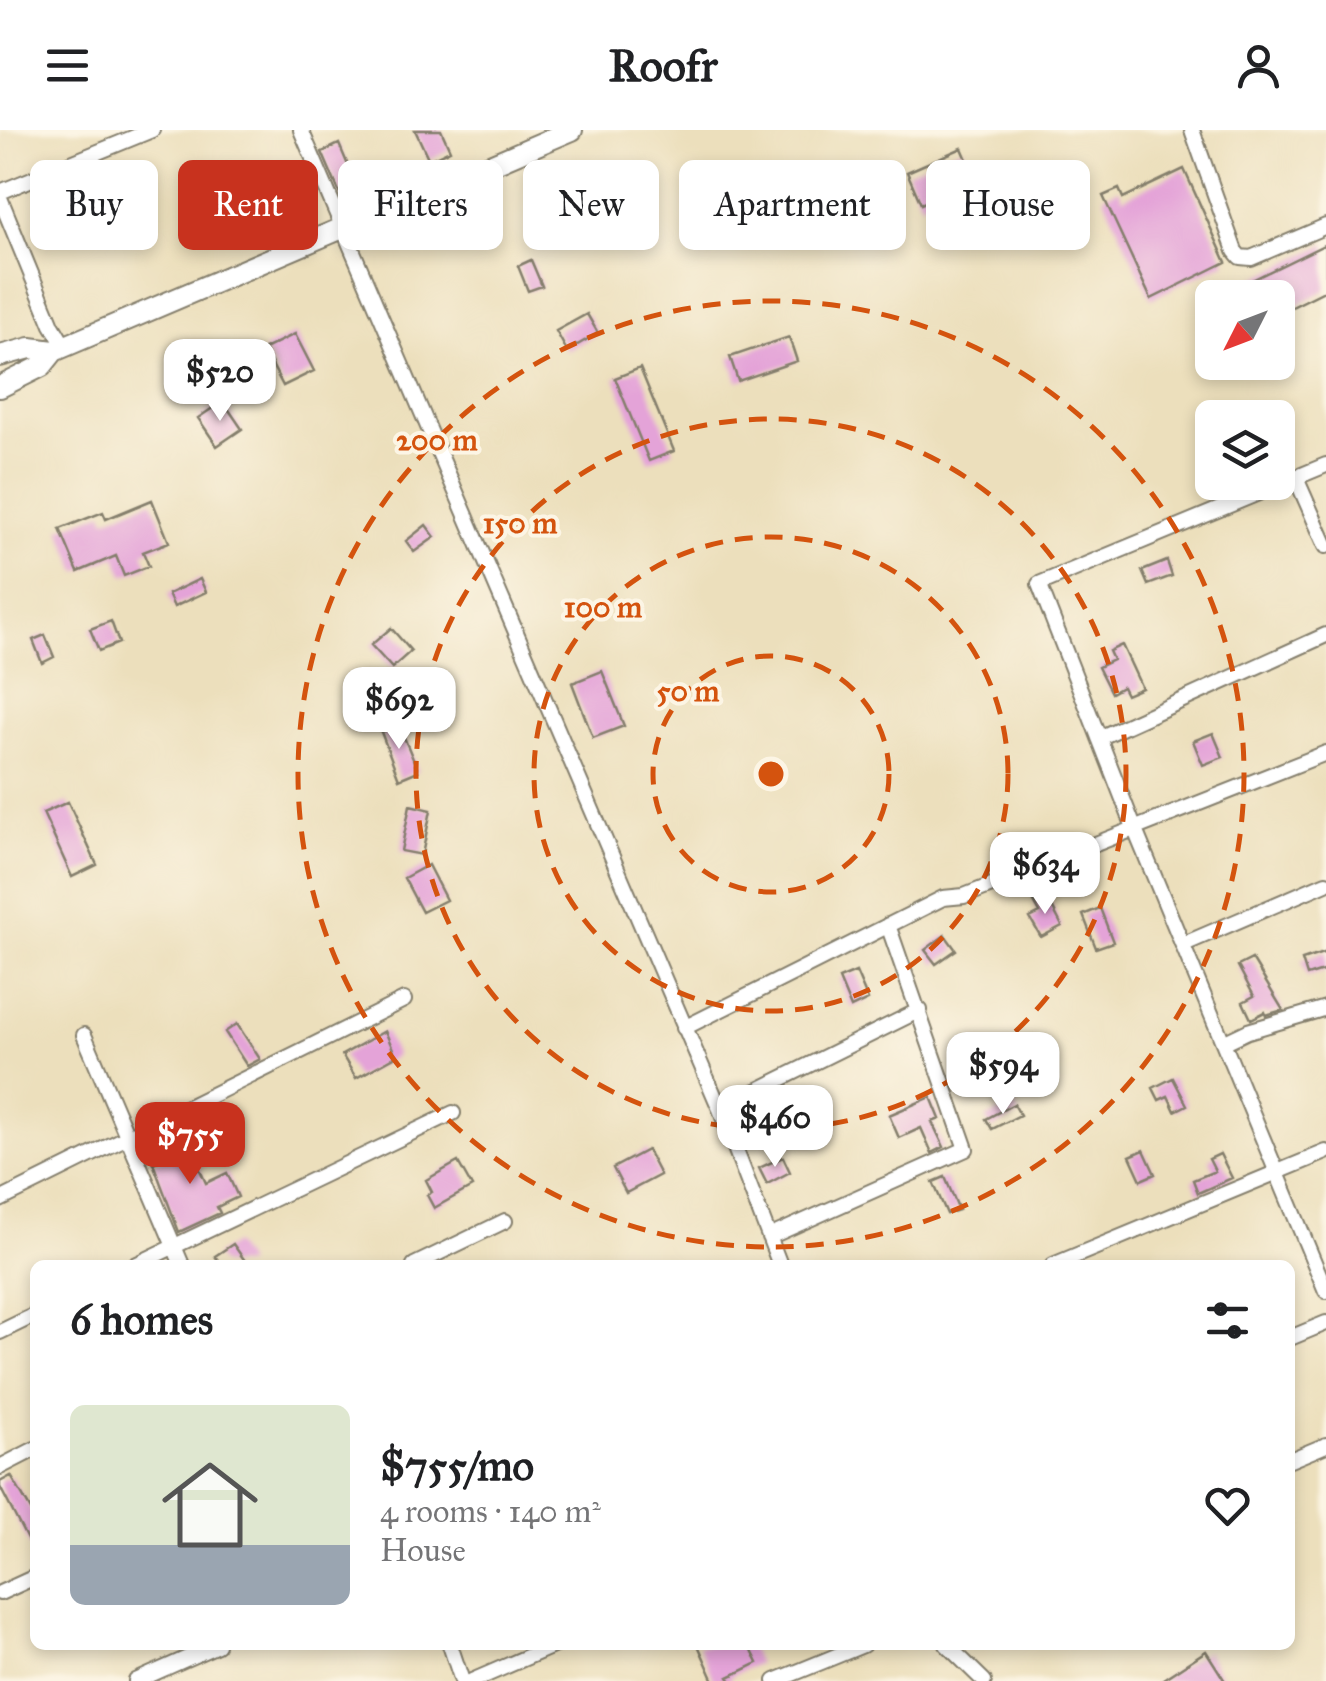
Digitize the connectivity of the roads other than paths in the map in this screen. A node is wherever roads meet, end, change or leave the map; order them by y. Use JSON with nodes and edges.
{"nodes":[{"id":1,"x":152,"y":130,"type":"edge"},
{"id":2,"x":301,"y":130,"type":"edge"},
{"id":3,"x":572,"y":130,"type":"edge"},
{"id":4,"x":1192,"y":130,"type":"edge"},
{"id":5,"x":501,"y":160,"type":"edge"},
{"id":6,"x":0,"y":195,"type":"edge"},
{"id":7,"x":338,"y":218,"type":"edge"},
{"id":8,"x":1326,"y":226,"type":"edge"},
{"id":9,"x":338,"y":229,"type":"edge"},
{"id":10,"x":352,"y":250,"type":"edge"},
{"id":11,"x":60,"y":349,"type":"junction"},
{"id":12,"x":0,"y":356,"type":"edge"},
{"id":13,"x":0,"y":388,"type":"edge"},
{"id":14,"x":1326,"y":465,"type":"edge"},
{"id":15,"x":1296,"y":478,"type":"junction"},
{"id":16,"x":1326,"y":546,"type":"edge"},
{"id":17,"x":1326,"y":636,"type":"edge"},
{"id":18,"x":1099,"y":738,"type":"junction"},
{"id":19,"x":1326,"y":754,"type":"edge"},
{"id":20,"x":1136,"y":830,"type":"junction"},
{"id":21,"x":1326,"y":883,"type":"edge"},
{"id":22,"x":888,"y":925,"type":"junction"},
{"id":23,"x":1184,"y":944,"type":"junction"},
{"id":24,"x":404,"y":1000,"type":"dead end"},
{"id":25,"x":1326,"y":1008,"type":"edge"},
{"id":26,"x":920,"y":1010,"type":"junction"},
{"id":27,"x":684,"y":1028,"type":"junction"},
{"id":28,"x":84,"y":1035,"type":"dead end"},
{"id":29,"x":1225,"y":1042,"type":"junction"},
{"id":30,"x":720,"y":1109,"type":"junction"},
{"id":31,"x":453,"y":1114,"type":"dead end"},
{"id":32,"x":128,"y":1137,"type":"junction"},
{"id":33,"x":1326,"y":1152,"type":"edge"},
{"id":34,"x":1279,"y":1170,"type":"junction"},
{"id":35,"x":0,"y":1200,"type":"edge"},
{"id":36,"x":505,"y":1221,"type":"dead end"},
{"id":37,"x":769,"y":1236,"type":"junction"},
{"id":38,"x":174,"y":1246,"type":"junction"},
{"id":39,"x":146,"y":1260,"type":"edge"},
{"id":40,"x":180,"y":1260,"type":"edge"},
{"id":41,"x":424,"y":1260,"type":"edge"},
{"id":42,"x":778,"y":1260,"type":"edge"},
{"id":43,"x":1065,"y":1260,"type":"edge"},
{"id":44,"x":1326,"y":1291,"type":"edge"},
{"id":45,"x":30,"y":1317,"type":"edge"},
{"id":46,"x":1326,"y":1323,"type":"edge"},
{"id":47,"x":0,"y":1332,"type":"edge"},
{"id":48,"x":1295,"y":1336,"type":"edge"},
{"id":49,"x":1326,"y":1446,"type":"edge"},
{"id":50,"x":30,"y":1451,"type":"edge"},
{"id":51,"x":1295,"y":1458,"type":"edge"},
{"id":52,"x":0,"y":1466,"type":"edge"},
{"id":53,"x":30,"y":1578,"type":"edge"},
{"id":54,"x":0,"y":1593,"type":"edge"},
{"id":55,"x":206,"y":1650,"type":"edge"},
{"id":56,"x":452,"y":1650,"type":"edge"},
{"id":57,"x":543,"y":1650,"type":"edge"},
{"id":58,"x":851,"y":1650,"type":"edge"},
{"id":59,"x":952,"y":1650,"type":"edge"},
{"id":60,"x":136,"y":1681,"type":"edge"},
{"id":61,"x":462,"y":1681,"type":"edge"},
{"id":62,"x":472,"y":1681,"type":"edge"},
{"id":63,"x":775,"y":1681,"type":"edge"},
{"id":64,"x":984,"y":1681,"type":"edge"}],
"edges":[{"from":1,"to":6,"type":"street"},
{"from":2,"to":7,"type":"street"},
{"from":3,"to":5,"type":"main road"},
{"from":4,"to":8,"type":"street"},
{"from":6,"to":11,"type":"street"},
{"from":9,"to":11,"type":"main road"},
{"from":10,"to":27,"type":"street"},
{"from":11,"to":12,"type":"main road"},
{"from":11,"to":13,"type":"main road"},
{"from":14,"to":15,"type":"street"},
{"from":15,"to":16,"type":"street"},
{"from":15,"to":18,"type":"street"},
{"from":17,"to":18,"type":"street"},
{"from":18,"to":20,"type":"street"},
{"from":19,"to":20,"type":"street"},
{"from":20,"to":22,"type":"street"},
{"from":20,"to":23,"type":"street"},
{"from":21,"to":23,"type":"street"},
{"from":22,"to":26,"type":"street"},
{"from":22,"to":27,"type":"street"},
{"from":23,"to":29,"type":"street"},
{"from":24,"to":32,"type":"street"},
{"from":25,"to":29,"type":"street"},
{"from":26,"to":30,"type":"street"},
{"from":26,"to":37,"type":"street"},
{"from":27,"to":30,"type":"street"},
{"from":28,"to":32,"type":"street"},
{"from":29,"to":34,"type":"street"},
{"from":30,"to":37,"type":"street"},
{"from":31,"to":38,"type":"street"},
{"from":32,"to":35,"type":"street"},
{"from":32,"to":38,"type":"street"},
{"from":33,"to":34,"type":"street"},
{"from":34,"to":43,"type":"street"},
{"from":34,"to":44,"type":"street"},
{"from":36,"to":41,"type":"street"},
{"from":37,"to":42,"type":"street"},
{"from":38,"to":39,"type":"street"},
{"from":38,"to":40,"type":"street"},
{"from":45,"to":47,"type":"street"},
{"from":46,"to":48,"type":"street"},
{"from":49,"to":51,"type":"street"},
{"from":50,"to":52,"type":"street"},
{"from":53,"to":54,"type":"street"},
{"from":55,"to":60,"type":"street"},
{"from":56,"to":61,"type":"street"},
{"from":57,"to":62,"type":"street"},
{"from":58,"to":63,"type":"street"},
{"from":59,"to":64,"type":"street"}]}
